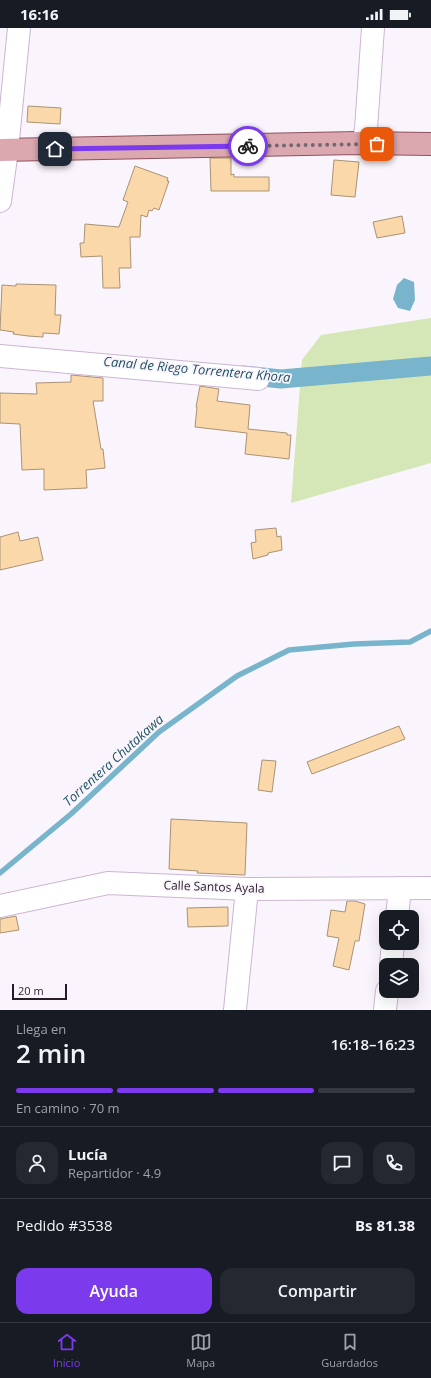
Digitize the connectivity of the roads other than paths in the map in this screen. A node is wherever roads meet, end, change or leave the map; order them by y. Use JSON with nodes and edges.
{"nodes":[{"id":1,"x":19,"y":28,"type":"edge"},
{"id":2,"x":373,"y":28,"type":"edge"},
{"id":3,"x":364,"y":143,"type":"junction"},
{"id":4,"x":431,"y":144,"type":"edge"},
{"id":5,"x":4,"y":150,"type":"edge"},
{"id":6,"x":0,"y":201,"type":"edge"},
{"id":7,"x":0,"y":356,"type":"edge"},
{"id":8,"x":258,"y":379,"type":"dead end"},
{"id":9,"x":400,"y":888,"type":"junction"},
{"id":10,"x":431,"y":888,"type":"edge"},
{"id":11,"x":247,"y":889,"type":"junction"},
{"id":12,"x":0,"y":906,"type":"edge"},
{"id":13,"x":398,"y":910,"type":"edge"},
{"id":14,"x":386,"y":998,"type":"edge"},
{"id":15,"x":235,"y":1010,"type":"edge"},
{"id":16,"x":385,"y":1010,"type":"edge"}],
"edges":[{"from":1,"to":5,"type":"street"},
{"from":2,"to":3,"type":"street"},
{"from":3,"to":4,"type":"main road"},
{"from":3,"to":5,"type":"main road"},
{"from":5,"to":6,"type":"street"},
{"from":7,"to":8,"type":"street"},
{"from":9,"to":10,"type":"street","name":"Calle Santos Ayala"},
{"from":9,"to":11,"type":"street","name":"Calle Santos Ayala"},
{"from":9,"to":13,"type":"street"},
{"from":11,"to":12,"type":"street","name":"Calle Santos Ayala"},
{"from":11,"to":15,"type":"street"},
{"from":14,"to":16,"type":"street"}]}
